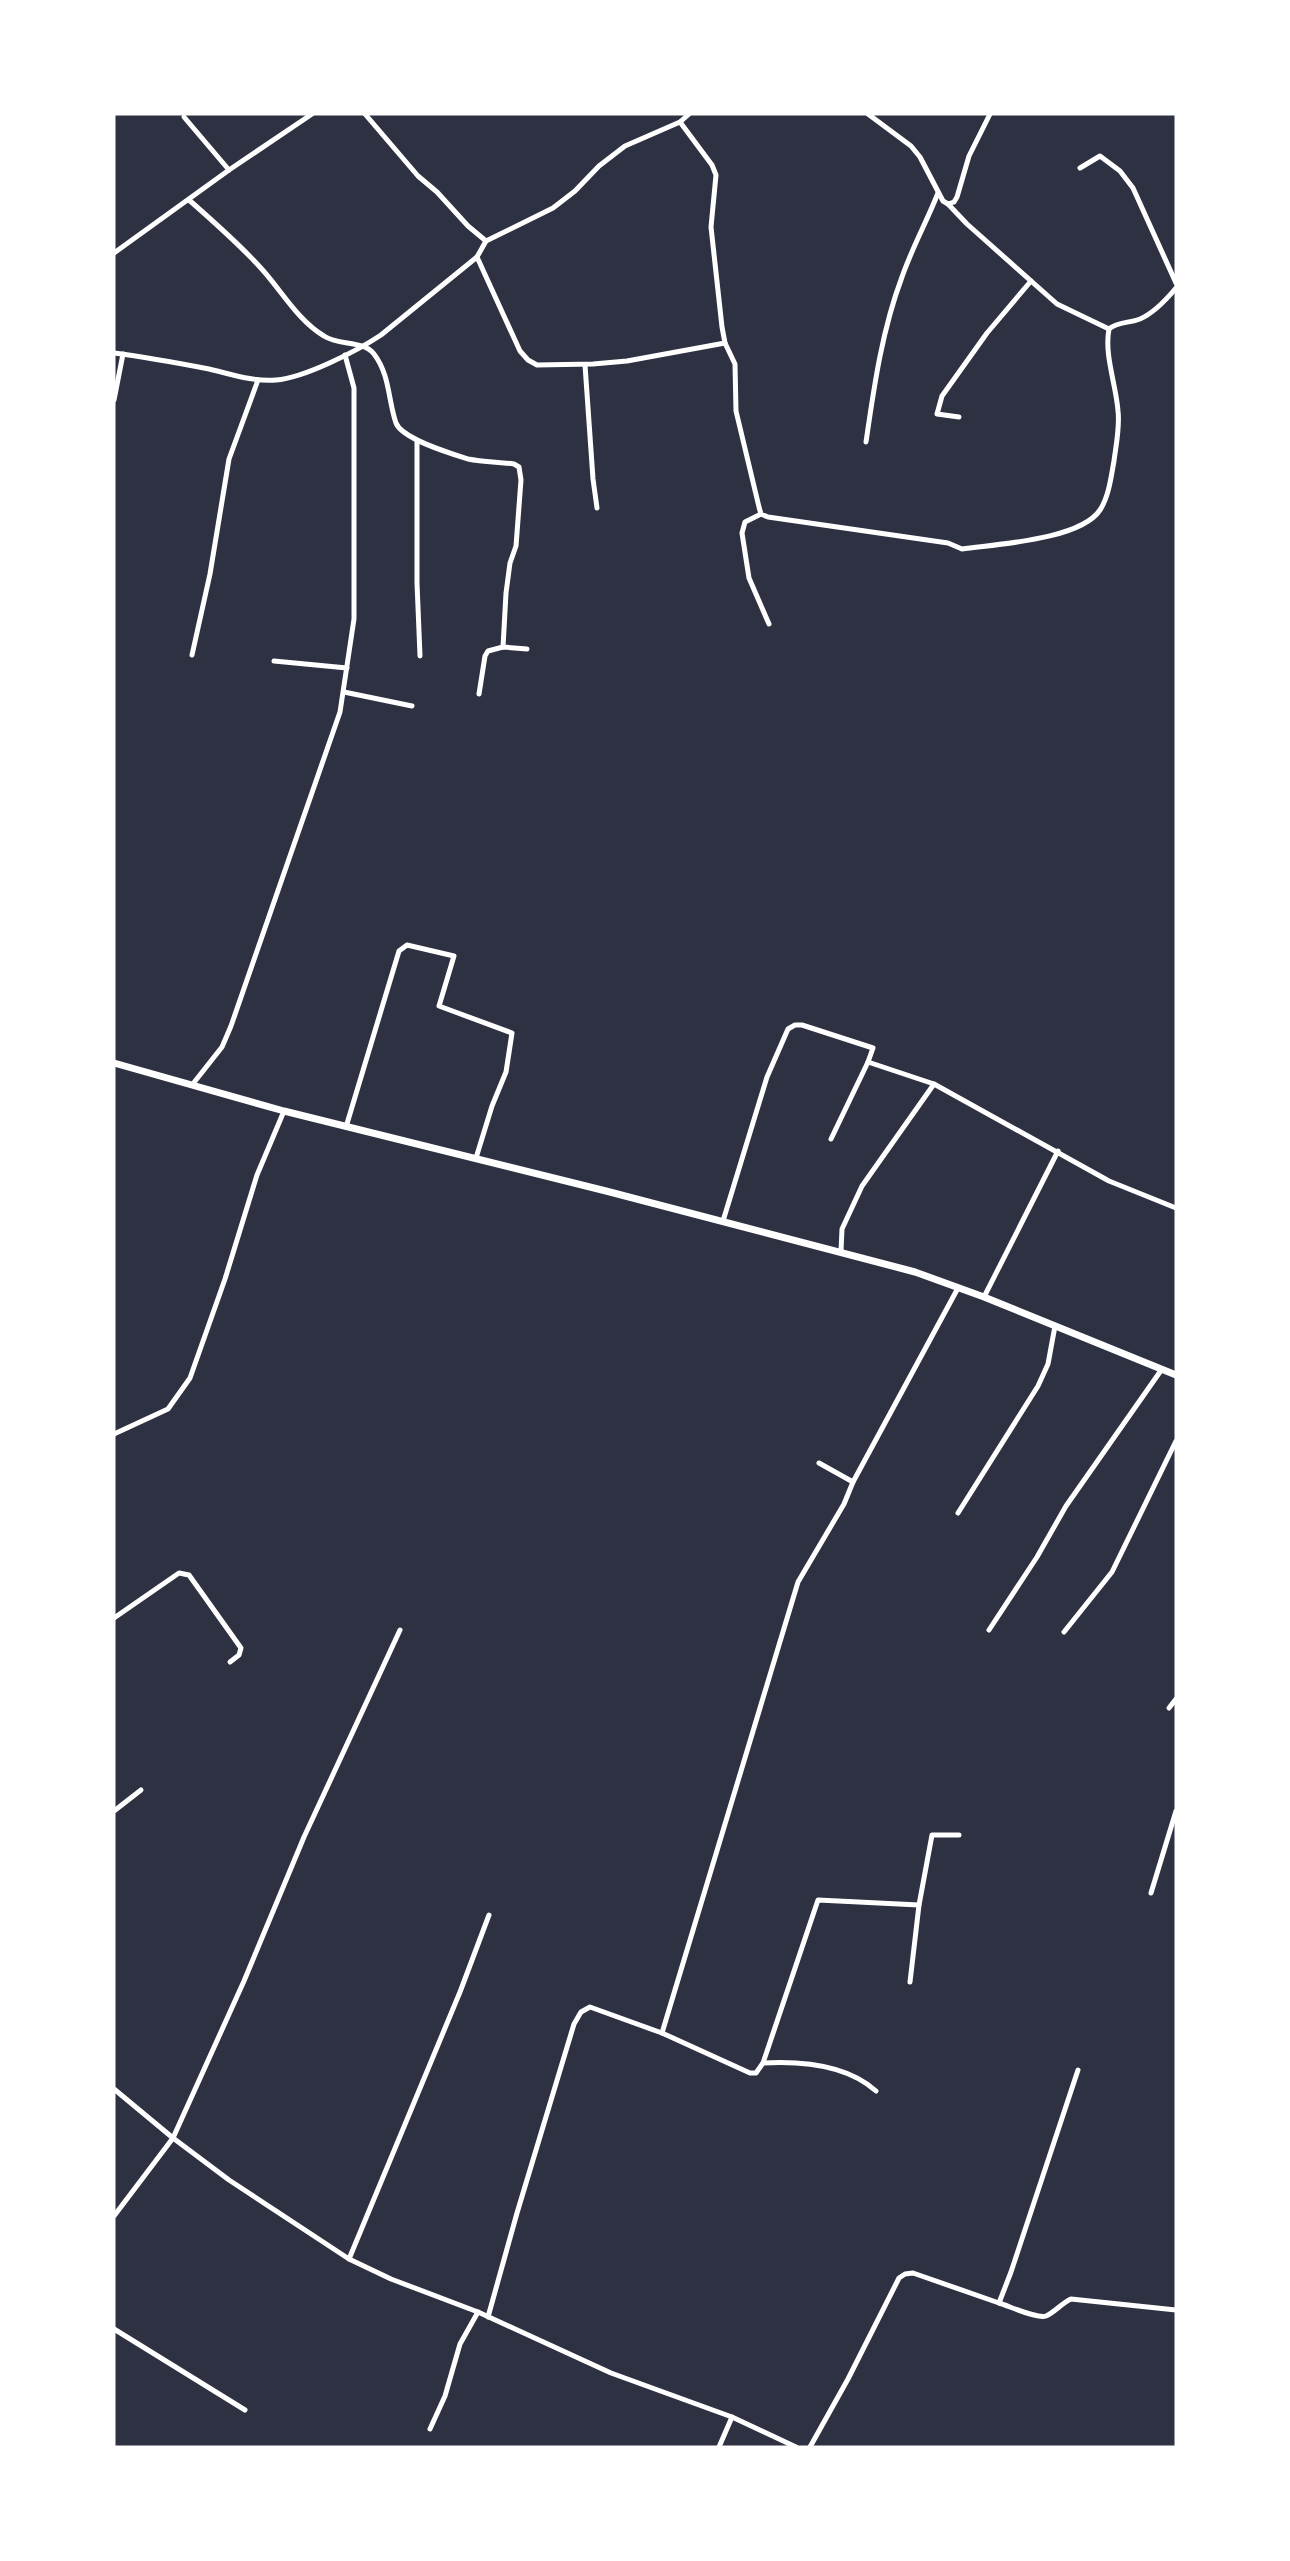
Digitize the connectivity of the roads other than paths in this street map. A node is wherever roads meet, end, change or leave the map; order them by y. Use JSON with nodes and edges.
{"nodes":[{"id":1,"x":312,"y":114,"type":"edge"},
{"id":2,"x":364,"y":114,"type":"edge"},
{"id":3,"x":689,"y":114,"type":"edge"},
{"id":4,"x":868,"y":114,"type":"edge"},
{"id":5,"x":990,"y":114,"type":"edge"},
{"id":6,"x":184,"y":117,"type":"dead end"},
{"id":7,"x":680,"y":122,"type":"junction"},
{"id":8,"x":1080,"y":168,"type":"dead end"},
{"id":9,"x":228,"y":170,"type":"junction"},
{"id":10,"x":938,"y":193,"type":"junction"},
{"id":11,"x":189,"y":200,"type":"junction"},
{"id":12,"x":948,"y":204,"type":"junction"},
{"id":13,"x":486,"y":241,"type":"junction"},
{"id":14,"x":114,"y":244,"type":"edge"},
{"id":15,"x":120,"y":248,"type":"junction"},
{"id":16,"x":114,"y":252,"type":"edge"},
{"id":17,"x":477,"y":257,"type":"junction"},
{"id":18,"x":1031,"y":281,"type":"junction"},
{"id":19,"x":1176,"y":283,"type":"edge"},
{"id":20,"x":1176,"y":288,"type":"edge"},
{"id":21,"x":1109,"y":329,"type":"junction"},
{"id":22,"x":725,"y":343,"type":"junction"},
{"id":23,"x":365,"y":346,"type":"junction"},
{"id":24,"x":114,"y":353,"type":"edge"},
{"id":25,"x":123,"y":354,"type":"junction"},
{"id":26,"x":345,"y":355,"type":"junction"},
{"id":27,"x":585,"y":364,"type":"junction"},
{"id":28,"x":258,"y":380,"type":"junction"},
{"id":29,"x":114,"y":400,"type":"edge"},
{"id":30,"x":959,"y":417,"type":"dead end"},
{"id":31,"x":417,"y":440,"type":"junction"},
{"id":32,"x":866,"y":442,"type":"dead end"},
{"id":33,"x":597,"y":508,"type":"dead end"},
{"id":34,"x":761,"y":514,"type":"junction"},
{"id":35,"x":769,"y":624,"type":"dead end"},
{"id":36,"x":503,"y":647,"type":"junction"},
{"id":37,"x":527,"y":649,"type":"dead end"},
{"id":38,"x":192,"y":656,"type":"dead end"},
{"id":39,"x":420,"y":656,"type":"dead end"},
{"id":40,"x":274,"y":661,"type":"dead end"},
{"id":41,"x":348,"y":668,"type":"junction"},
{"id":42,"x":344,"y":692,"type":"junction"},
{"id":43,"x":479,"y":694,"type":"dead end"},
{"id":44,"x":412,"y":706,"type":"dead end"},
{"id":45,"x":868,"y":1062,"type":"junction"},
{"id":46,"x":114,"y":1063,"type":"edge"},
{"id":47,"x":934,"y":1084,"type":"junction"},
{"id":48,"x":192,"y":1085,"type":"junction"},
{"id":49,"x":284,"y":1111,"type":"junction"},
{"id":50,"x":346,"y":1127,"type":"junction"},
{"id":51,"x":831,"y":1139,"type":"dead end"},
{"id":52,"x":1058,"y":1151,"type":"junction"},
{"id":53,"x":476,"y":1158,"type":"junction"},
{"id":54,"x":1176,"y":1208,"type":"edge"},
{"id":55,"x":723,"y":1221,"type":"junction"},
{"id":56,"x":841,"y":1251,"type":"junction"},
{"id":57,"x":958,"y":1288,"type":"junction"},
{"id":58,"x":984,"y":1297,"type":"junction"},
{"id":59,"x":1055,"y":1326,"type":"junction"},
{"id":60,"x":1162,"y":1369,"type":"junction"},
{"id":61,"x":1176,"y":1375,"type":"edge"},
{"id":62,"x":114,"y":1434,"type":"edge"},
{"id":63,"x":1176,"y":1441,"type":"edge"},
{"id":64,"x":819,"y":1463,"type":"dead end"},
{"id":65,"x":853,"y":1482,"type":"junction"},
{"id":66,"x":958,"y":1513,"type":"dead end"},
{"id":67,"x":114,"y":1618,"type":"edge"},
{"id":68,"x":400,"y":1630,"type":"dead end"},
{"id":69,"x":989,"y":1630,"type":"dead end"},
{"id":70,"x":1064,"y":1632,"type":"dead end"},
{"id":71,"x":230,"y":1662,"type":"dead end"},
{"id":72,"x":1176,"y":1699,"type":"edge"},
{"id":73,"x":1168,"y":1708,"type":"dead end"},
{"id":74,"x":141,"y":1790,"type":"dead end"},
{"id":75,"x":114,"y":1810,"type":"edge"},
{"id":76,"x":1176,"y":1811,"type":"edge"},
{"id":77,"x":959,"y":1835,"type":"dead end"},
{"id":78,"x":1151,"y":1893,"type":"dead end"},
{"id":79,"x":920,"y":1905,"type":"junction"},
{"id":80,"x":489,"y":1915,"type":"dead end"},
{"id":81,"x":910,"y":1982,"type":"dead end"},
{"id":82,"x":662,"y":2033,"type":"junction"},
{"id":83,"x":763,"y":2063,"type":"junction"},
{"id":84,"x":1078,"y":2070,"type":"dead end"},
{"id":85,"x":114,"y":2089,"type":"edge"},
{"id":86,"x":876,"y":2091,"type":"dead end"},
{"id":87,"x":173,"y":2138,"type":"junction"},
{"id":88,"x":114,"y":2216,"type":"edge"},
{"id":89,"x":349,"y":2259,"type":"junction"},
{"id":90,"x":999,"y":2302,"type":"junction"},
{"id":91,"x":1176,"y":2310,"type":"edge"},
{"id":92,"x":478,"y":2312,"type":"junction"},
{"id":93,"x":488,"y":2317,"type":"junction"},
{"id":94,"x":114,"y":2329,"type":"edge"},
{"id":95,"x":245,"y":2410,"type":"dead end"},
{"id":96,"x":732,"y":2417,"type":"junction"},
{"id":97,"x":430,"y":2429,"type":"dead end"},
{"id":98,"x":719,"y":2447,"type":"edge"},
{"id":99,"x":796,"y":2447,"type":"edge"},
{"id":100,"x":810,"y":2447,"type":"edge"}],
"edges":[{"from":1,"to":9,"type":"street"},
{"from":2,"to":13,"type":"street"},
{"from":3,"to":7,"type":"street"},
{"from":4,"to":10,"type":"street"},
{"from":5,"to":12,"type":"street"},
{"from":6,"to":9,"type":"street"},
{"from":7,"to":13,"type":"street"},
{"from":7,"to":22,"type":"street"},
{"from":8,"to":19,"type":"street"},
{"from":9,"to":11,"type":"street"},
{"from":10,"to":12,"type":"street"},
{"from":10,"to":32,"type":"street"},
{"from":11,"to":15,"type":"street"},
{"from":11,"to":23,"type":"street"},
{"from":12,"to":18,"type":"street"},
{"from":13,"to":17,"type":"street"},
{"from":14,"to":15,"type":"street"},
{"from":15,"to":16,"type":"street"},
{"from":17,"to":23,"type":"street"},
{"from":17,"to":27,"type":"street"},
{"from":18,"to":21,"type":"street"},
{"from":18,"to":30,"type":"street"},
{"from":20,"to":21,"type":"street"},
{"from":21,"to":34,"type":"street"},
{"from":22,"to":27,"type":"street"},
{"from":22,"to":34,"type":"street"},
{"from":23,"to":26,"type":"street"},
{"from":23,"to":31,"type":"street"},
{"from":24,"to":25,"type":"street"},
{"from":25,"to":28,"type":"street"},
{"from":25,"to":29,"type":"street"},
{"from":26,"to":28,"type":"street"},
{"from":26,"to":41,"type":"street"},
{"from":27,"to":33,"type":"street"},
{"from":28,"to":38,"type":"street"},
{"from":31,"to":36,"type":"street"},
{"from":31,"to":39,"type":"street"},
{"from":34,"to":35,"type":"street"},
{"from":36,"to":37,"type":"street"},
{"from":36,"to":43,"type":"street"},
{"from":40,"to":41,"type":"street"},
{"from":41,"to":42,"type":"street"},
{"from":42,"to":44,"type":"street"},
{"from":42,"to":48,"type":"street"},
{"from":45,"to":47,"type":"street"},
{"from":45,"to":51,"type":"street"},
{"from":45,"to":55,"type":"street"},
{"from":46,"to":48,"type":"street"},
{"from":47,"to":52,"type":"street"},
{"from":47,"to":56,"type":"street"},
{"from":48,"to":49,"type":"street"},
{"from":49,"to":50,"type":"street"},
{"from":49,"to":62,"type":"street"},
{"from":50,"to":53,"type":"street"},
{"from":50,"to":53,"type":"street"},
{"from":52,"to":54,"type":"street"},
{"from":52,"to":58,"type":"street"},
{"from":53,"to":55,"type":"street"},
{"from":55,"to":56,"type":"street"},
{"from":56,"to":57,"type":"street"},
{"from":57,"to":58,"type":"street"},
{"from":57,"to":65,"type":"street"},
{"from":58,"to":59,"type":"street"},
{"from":59,"to":60,"type":"street"},
{"from":59,"to":66,"type":"street"},
{"from":60,"to":61,"type":"street"},
{"from":60,"to":69,"type":"street"},
{"from":63,"to":70,"type":"street"},
{"from":64,"to":65,"type":"street"},
{"from":65,"to":82,"type":"street"},
{"from":67,"to":71,"type":"street"},
{"from":68,"to":87,"type":"street"},
{"from":72,"to":73,"type":"street"},
{"from":74,"to":75,"type":"street"},
{"from":76,"to":78,"type":"street"},
{"from":77,"to":79,"type":"street"},
{"from":79,"to":81,"type":"street"},
{"from":79,"to":83,"type":"street"},
{"from":80,"to":89,"type":"street"},
{"from":82,"to":83,"type":"street"},
{"from":82,"to":93,"type":"street"},
{"from":83,"to":86,"type":"street"},
{"from":84,"to":90,"type":"street"},
{"from":85,"to":87,"type":"street"},
{"from":87,"to":88,"type":"street"},
{"from":87,"to":89,"type":"street"},
{"from":89,"to":92,"type":"street"},
{"from":90,"to":91,"type":"street"},
{"from":90,"to":100,"type":"street"},
{"from":92,"to":93,"type":"street"},
{"from":92,"to":97,"type":"street"},
{"from":93,"to":96,"type":"street"},
{"from":94,"to":95,"type":"street"},
{"from":96,"to":98,"type":"street"},
{"from":96,"to":99,"type":"street"}]}
